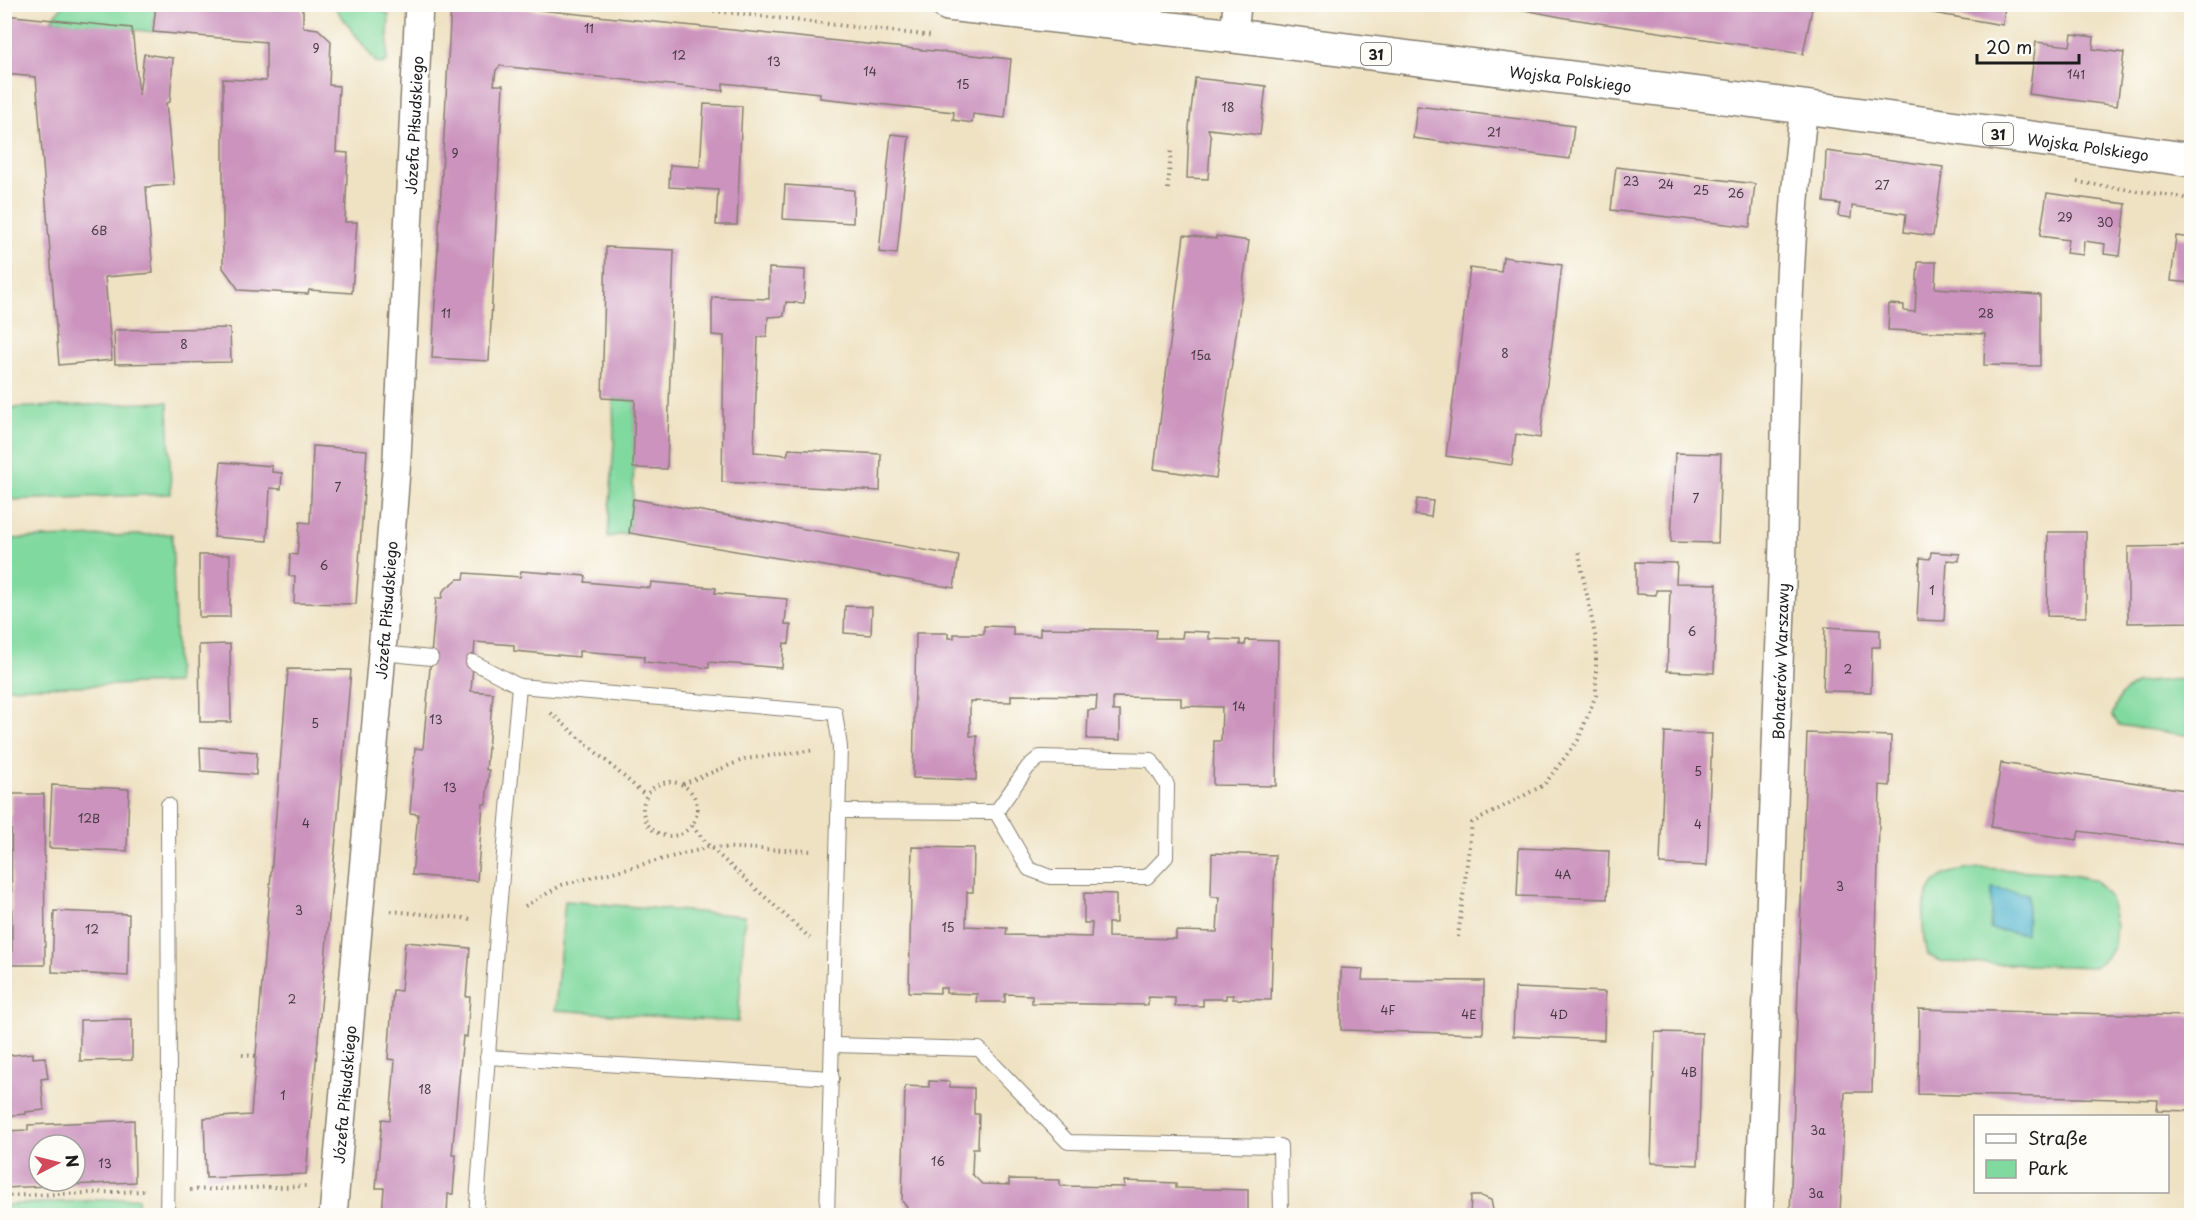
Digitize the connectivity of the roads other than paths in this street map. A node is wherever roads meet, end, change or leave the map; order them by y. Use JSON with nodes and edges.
{"nodes":[{"id":1,"x":419,"y":4,"type":"edge"},
{"id":2,"x":948,"y":4,"type":"edge"},
{"id":3,"x":1236,"y":20,"type":"edge"},
{"id":4,"x":1804,"y":107,"type":"junction"},
{"id":5,"x":2192,"y":160,"type":"edge"},
{"id":6,"x":382,"y":653,"type":"junction"},
{"id":7,"x":431,"y":658,"type":"dead end"},
{"id":8,"x":473,"y":662,"type":"dead end"},
{"id":9,"x":519,"y":686,"type":"junction"},
{"id":10,"x":168,"y":805,"type":"dead end"},
{"id":11,"x":838,"y":811,"type":"junction"},
{"id":12,"x":996,"y":812,"type":"junction"},
{"id":13,"x":833,"y":1045,"type":"junction"},
{"id":14,"x":487,"y":1057,"type":"junction"},
{"id":15,"x":832,"y":1078,"type":"junction"},
{"id":16,"x":167,"y":1215,"type":"edge"},
{"id":17,"x":333,"y":1215,"type":"edge"},
{"id":18,"x":476,"y":1215,"type":"edge"},
{"id":19,"x":827,"y":1215,"type":"edge"},
{"id":20,"x":1281,"y":1215,"type":"edge"},
{"id":21,"x":1759,"y":1215,"type":"edge"}],
"edges":[{"from":1,"to":6,"type":"street","name":"Józefa Piłsudskiego"},
{"from":2,"to":3,"type":"main road","name":"Wojska Polskiego","number":"31"},
{"from":3,"to":4,"type":"main road","name":"Wojska Polskiego","number":"31"},
{"from":4,"to":5,"type":"main road","name":"Wojska Polskiego","number":"31"},
{"from":4,"to":21,"type":"street","name":"Bohaterów Warszawy"},
{"from":6,"to":7,"type":"lane"},
{"from":6,"to":17,"type":"street","name":"Józefa Piłsudskiego"},
{"from":8,"to":9,"type":"lane"},
{"from":9,"to":11,"type":"lane"},
{"from":9,"to":14,"type":"lane"},
{"from":10,"to":16,"type":"lane"},
{"from":11,"to":12,"type":"lane"},
{"from":11,"to":13,"type":"lane"},
{"from":12,"to":12,"type":"lane"},
{"from":13,"to":15,"type":"lane"},
{"from":13,"to":20,"type":"lane"},
{"from":14,"to":15,"type":"lane"},
{"from":14,"to":18,"type":"lane"},
{"from":15,"to":19,"type":"lane"}]}
